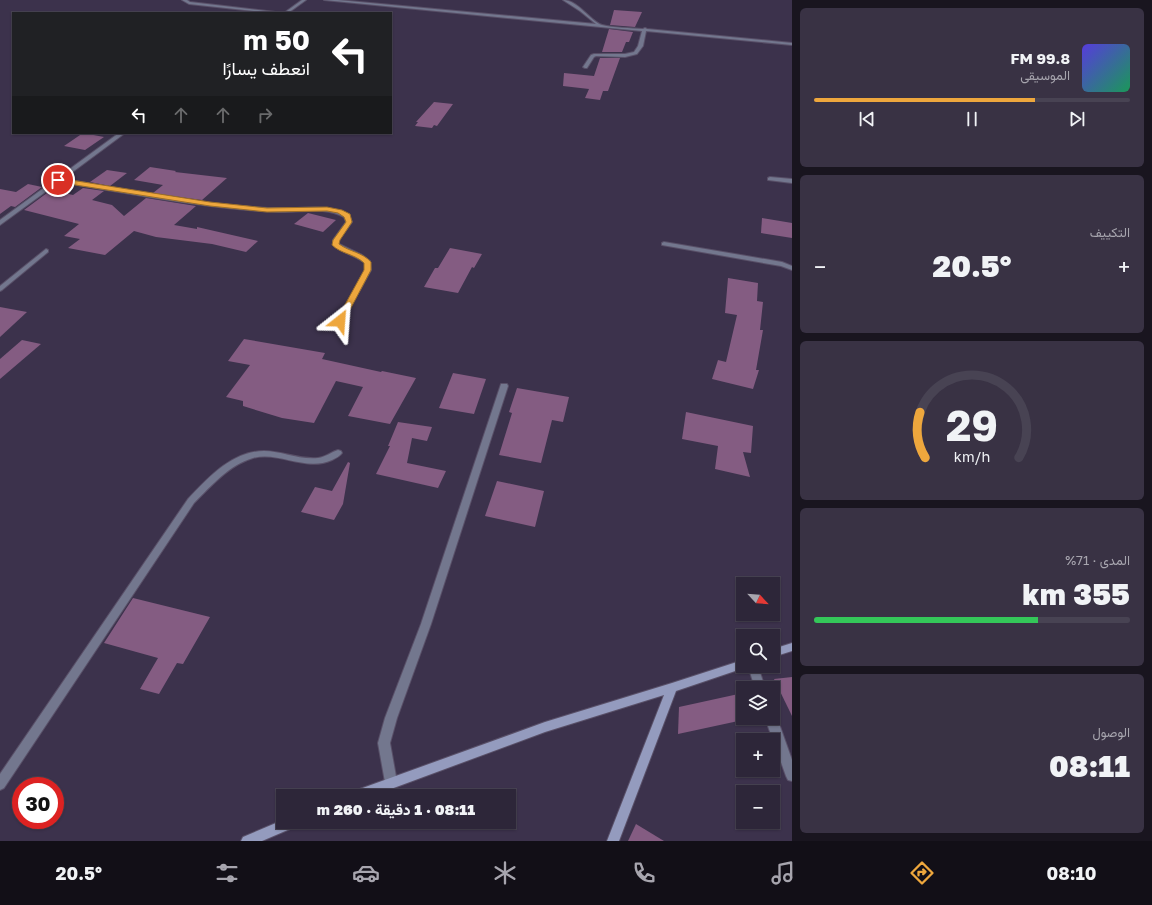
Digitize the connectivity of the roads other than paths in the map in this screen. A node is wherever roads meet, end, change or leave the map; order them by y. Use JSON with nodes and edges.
{"nodes":[{"id":1,"x":184,"y":0,"type":"edge"},
{"id":2,"x":304,"y":0,"type":"edge"},
{"id":3,"x":326,"y":0,"type":"edge"},
{"id":4,"x":564,"y":0,"type":"edge"},
{"id":5,"x":273,"y":12,"type":"edge"},
{"id":6,"x":287,"y":12,"type":"edge"},
{"id":7,"x":599,"y":25,"type":"junction"},
{"id":8,"x":645,"y":29,"type":"junction"},
{"id":9,"x":792,"y":44,"type":"edge"},
{"id":10,"x":585,"y":67,"type":"dead end"},
{"id":11,"x":121,"y":134,"type":"edge"},
{"id":12,"x":770,"y":179,"type":"dead end"},
{"id":13,"x":58,"y":180,"type":"junction"},
{"id":14,"x":792,"y":182,"type":"edge"},
{"id":15,"x":0,"y":223,"type":"edge"},
{"id":16,"x":664,"y":244,"type":"dead end"},
{"id":17,"x":46,"y":251,"type":"dead end"},
{"id":18,"x":792,"y":268,"type":"edge"},
{"id":19,"x":0,"y":289,"type":"edge"},
{"id":20,"x":340,"y":321,"type":"dead end"},
{"id":21,"x":504,"y":386,"type":"dead end"},
{"id":22,"x":338,"y":453,"type":"dead end"},
{"id":23,"x":792,"y":647,"type":"edge"},
{"id":24,"x":780,"y":651,"type":"edge"},
{"id":25,"x":736,"y":666,"type":"edge"},
{"id":26,"x":672,"y":688,"type":"junction"},
{"id":27,"x":774,"y":725,"type":"edge"},
{"id":28,"x":792,"y":776,"type":"edge"},
{"id":29,"x":391,"y":782,"type":"junction"},
{"id":30,"x":0,"y":784,"type":"edge"},
{"id":31,"x":374,"y":789,"type":"edge"},
{"id":32,"x":276,"y":829,"type":"edge"},
{"id":33,"x":247,"y":841,"type":"edge"},
{"id":34,"x":613,"y":841,"type":"edge"}],
"edges":[{"from":1,"to":5,"type":"street"},
{"from":2,"to":6,"type":"street"},
{"from":3,"to":7,"type":"street"},
{"from":4,"to":7,"type":"street"},
{"from":7,"to":8,"type":"street"},
{"from":8,"to":9,"type":"street"},
{"from":8,"to":10,"type":"street"},
{"from":11,"to":13,"type":"street"},
{"from":12,"to":14,"type":"street"},
{"from":13,"to":15,"type":"street"},
{"from":13,"to":20,"type":"street"},
{"from":16,"to":18,"type":"street"},
{"from":17,"to":19,"type":"street"},
{"from":21,"to":29,"type":"street"},
{"from":22,"to":30,"type":"street"},
{"from":23,"to":24,"type":"street"},
{"from":25,"to":26,"type":"street"},
{"from":26,"to":29,"type":"street"},
{"from":26,"to":34,"type":"street"},
{"from":27,"to":28,"type":"street"},
{"from":29,"to":31,"type":"street"},
{"from":32,"to":33,"type":"street"}]}
